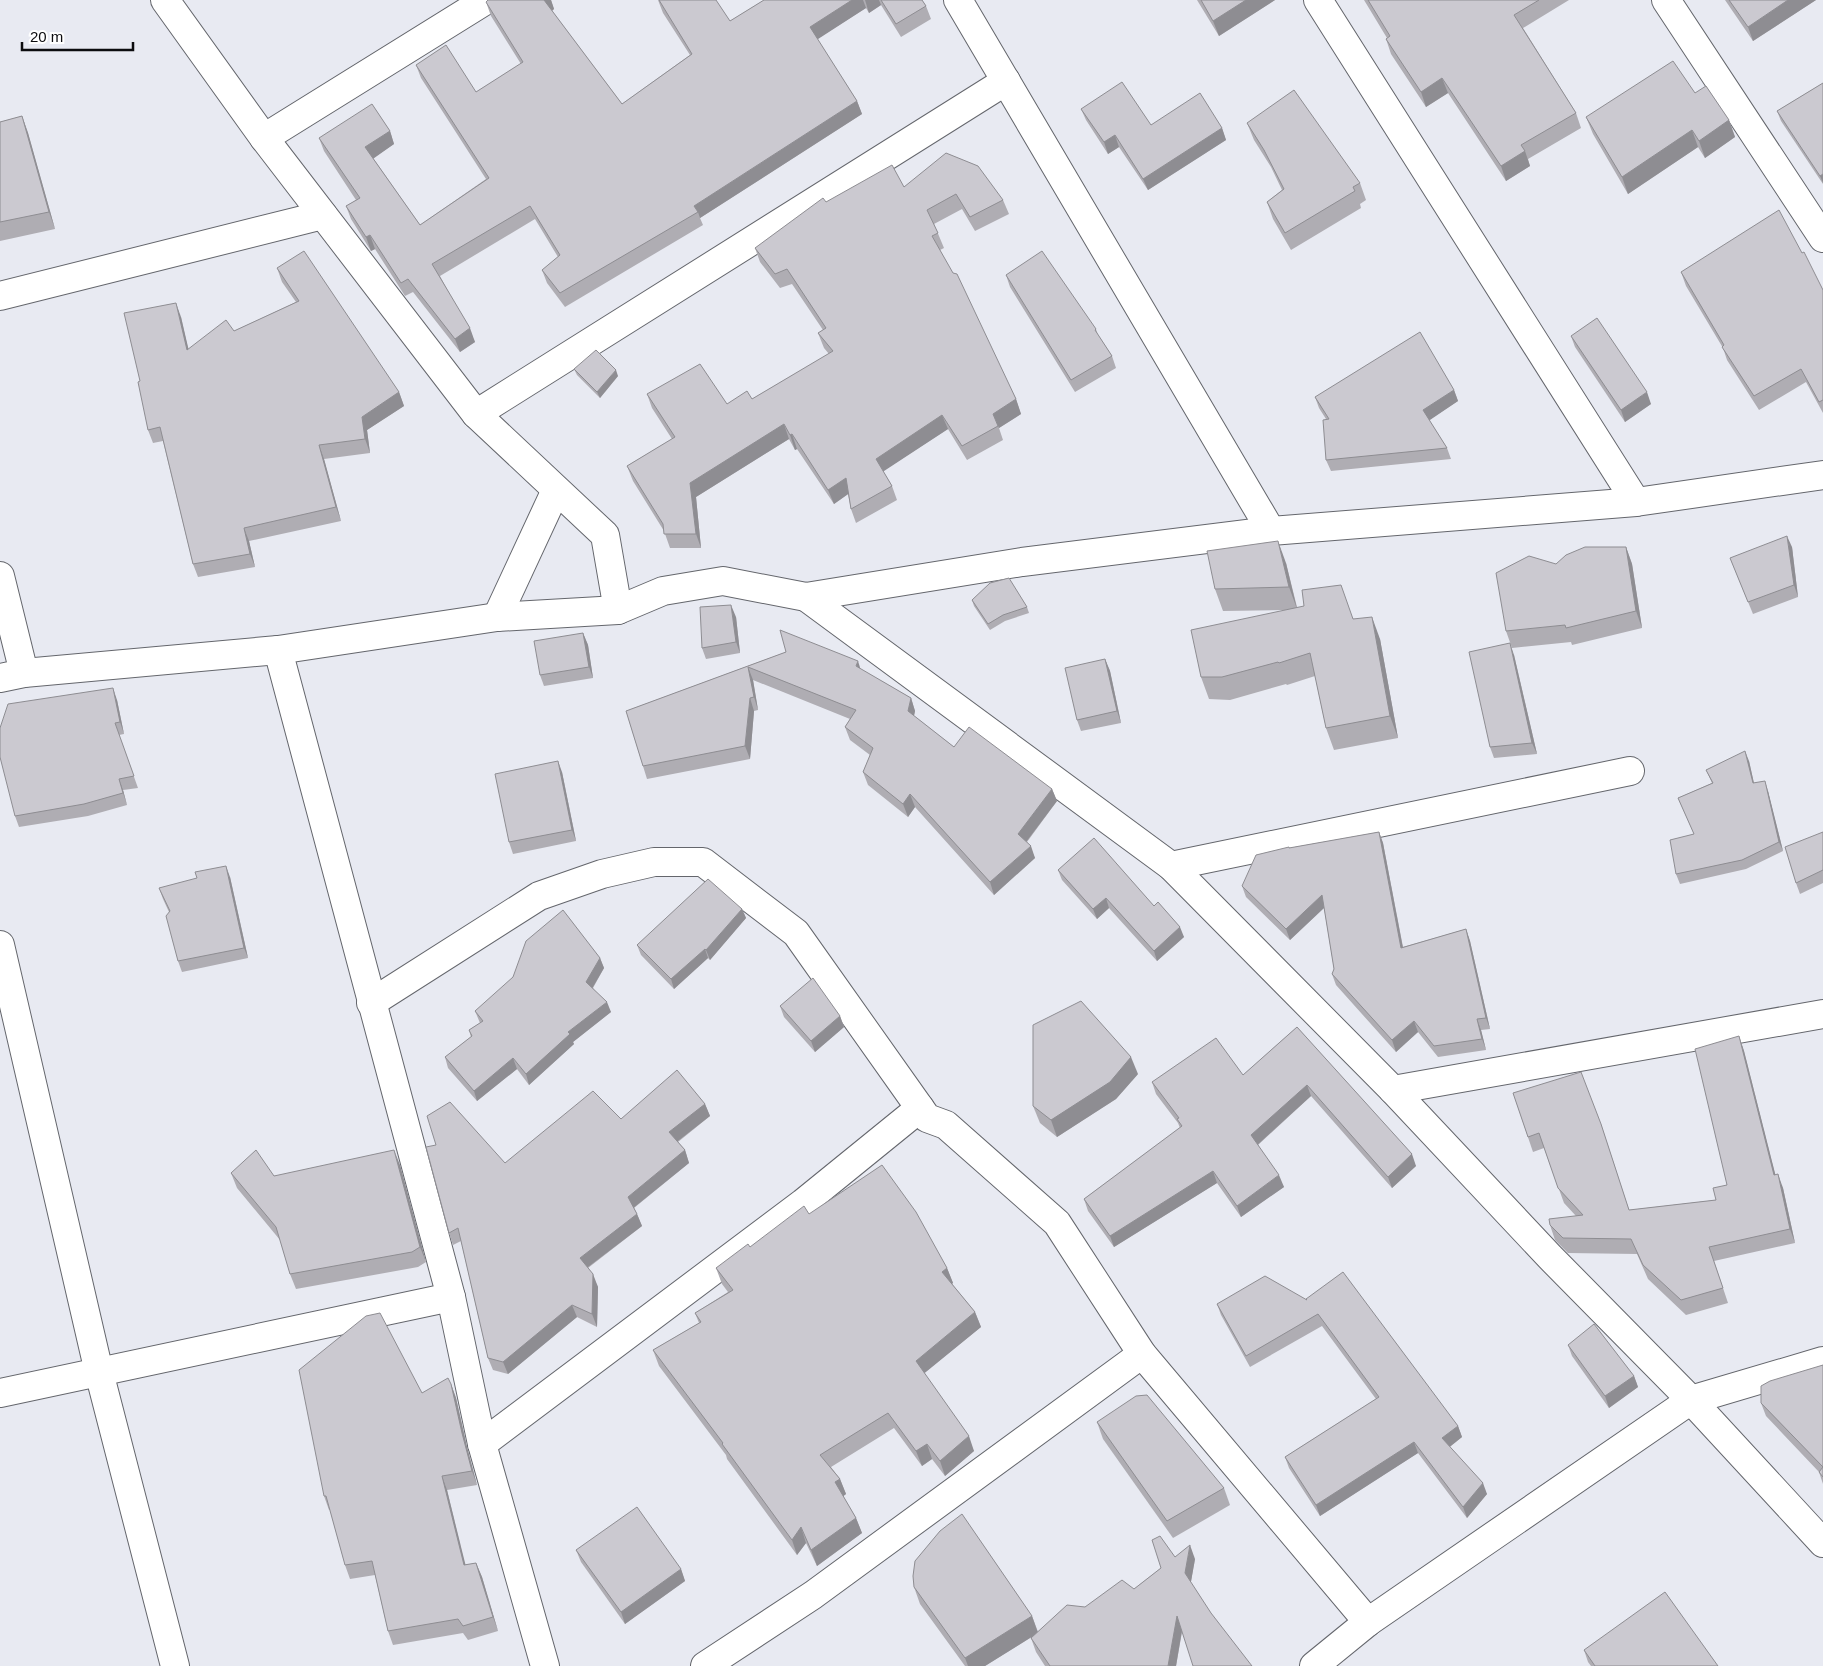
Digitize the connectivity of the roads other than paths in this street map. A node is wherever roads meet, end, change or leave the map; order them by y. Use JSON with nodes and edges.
{"nodes":[{"id":1,"x":165,"y":0,"type":"edge"},
{"id":2,"x":486,"y":0,"type":"edge"},
{"id":3,"x":958,"y":0,"type":"edge"},
{"id":4,"x":1318,"y":0,"type":"edge"},
{"id":5,"x":1666,"y":0,"type":"edge"},
{"id":6,"x":1006,"y":81,"type":"junction"},
{"id":7,"x":264,"y":138,"type":"junction"},
{"id":8,"x":323,"y":216,"type":"junction"},
{"id":9,"x":1823,"y":238,"type":"edge"},
{"id":10,"x":0,"y":296,"type":"edge"},
{"id":11,"x":476,"y":414,"type":"junction"},
{"id":12,"x":1823,"y":475,"type":"edge"},
{"id":13,"x":556,"y":490,"type":"junction"},
{"id":14,"x":1636,"y":502,"type":"junction"},
{"id":15,"x":1271,"y":531,"type":"junction"},
{"id":16,"x":0,"y":576,"type":"edge"},
{"id":17,"x":806,"y":597,"type":"junction"},
{"id":18,"x":618,"y":610,"type":"junction"},
{"id":19,"x":497,"y":617,"type":"junction"},
{"id":20,"x":278,"y":650,"type":"junction"},
{"id":21,"x":12,"y":676,"type":"edge"},
{"id":22,"x":1630,"y":771,"type":"dead end"},
{"id":23,"x":1170,"y":866,"type":"junction"},
{"id":24,"x":0,"y":945,"type":"edge"},
{"id":25,"x":371,"y":1004,"type":"junction"},
{"id":26,"x":1823,"y":1014,"type":"edge"},
{"id":27,"x":1393,"y":1090,"type":"junction"},
{"id":28,"x":920,"y":1108,"type":"junction"},
{"id":29,"x":451,"y":1296,"type":"junction"},
{"id":30,"x":1142,"y":1354,"type":"junction"},
{"id":31,"x":1823,"y":1361,"type":"edge"},
{"id":32,"x":99,"y":1372,"type":"junction"},
{"id":33,"x":0,"y":1393,"type":"edge"},
{"id":34,"x":1691,"y":1400,"type":"junction"},
{"id":35,"x":482,"y":1444,"type":"junction"},
{"id":36,"x":1823,"y":1543,"type":"edge"},
{"id":37,"x":1368,"y":1622,"type":"junction"},
{"id":38,"x":175,"y":1666,"type":"edge"},
{"id":39,"x":545,"y":1666,"type":"edge"},
{"id":40,"x":706,"y":1666,"type":"edge"},
{"id":41,"x":1314,"y":1666,"type":"edge"}],
"edges":[{"from":1,"to":7,"type":"street"},
{"from":2,"to":7,"type":"street"},
{"from":3,"to":6,"type":"street"},
{"from":4,"to":14,"type":"street"},
{"from":5,"to":9,"type":"street"},
{"from":6,"to":11,"type":"street"},
{"from":6,"to":15,"type":"street"},
{"from":7,"to":8,"type":"street"},
{"from":8,"to":10,"type":"street"},
{"from":8,"to":11,"type":"street"},
{"from":11,"to":13,"type":"street"},
{"from":12,"to":14,"type":"street"},
{"from":13,"to":18,"type":"street"},
{"from":13,"to":19,"type":"street"},
{"from":14,"to":15,"type":"street"},
{"from":15,"to":17,"type":"street"},
{"from":16,"to":21,"type":"street"},
{"from":17,"to":18,"type":"street"},
{"from":17,"to":23,"type":"street"},
{"from":18,"to":19,"type":"street"},
{"from":19,"to":20,"type":"street"},
{"from":20,"to":21,"type":"street"},
{"from":20,"to":25,"type":"street"},
{"from":22,"to":23,"type":"street"},
{"from":23,"to":27,"type":"street"},
{"from":24,"to":32,"type":"street"},
{"from":25,"to":28,"type":"street"},
{"from":25,"to":29,"type":"street"},
{"from":26,"to":27,"type":"street"},
{"from":27,"to":34,"type":"street"},
{"from":28,"to":30,"type":"street"},
{"from":28,"to":35,"type":"street"},
{"from":29,"to":32,"type":"street"},
{"from":29,"to":35,"type":"street"},
{"from":30,"to":37,"type":"street"},
{"from":30,"to":40,"type":"street"},
{"from":31,"to":34,"type":"street"},
{"from":32,"to":33,"type":"street"},
{"from":32,"to":38,"type":"street"},
{"from":34,"to":36,"type":"street"},
{"from":34,"to":37,"type":"street"},
{"from":35,"to":39,"type":"street"},
{"from":37,"to":41,"type":"street"}]}
